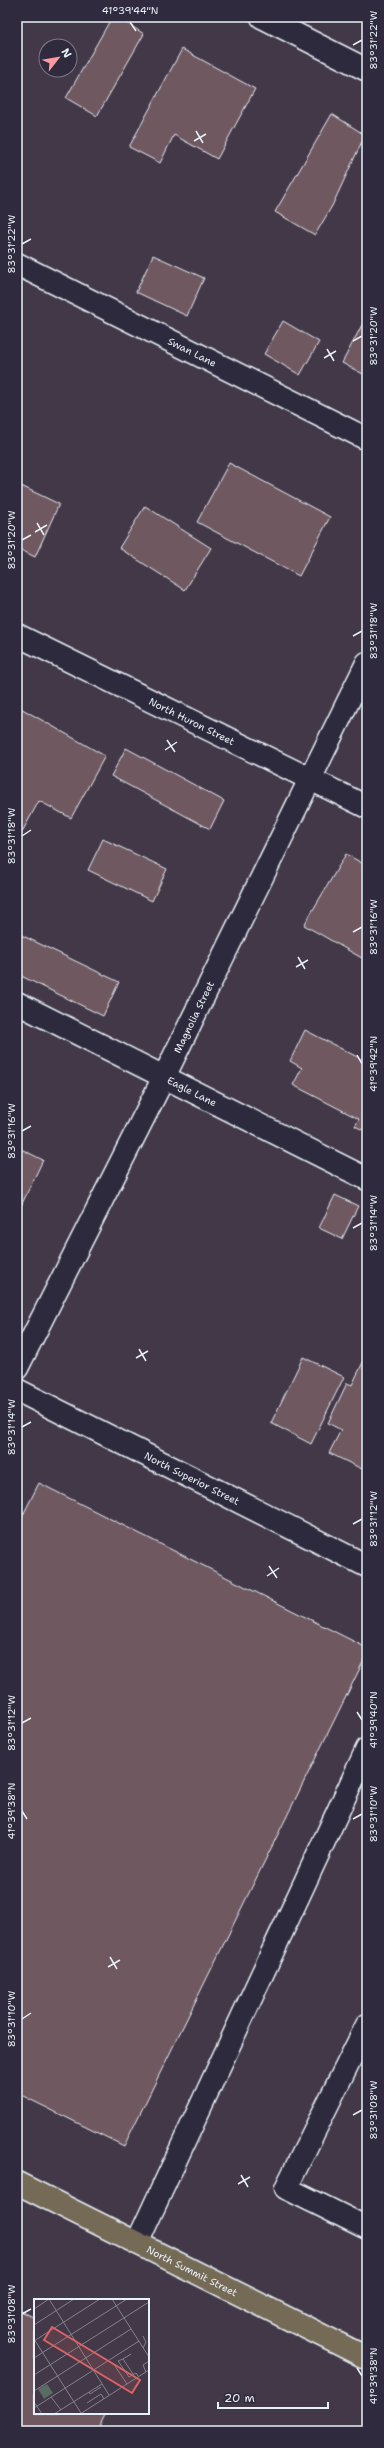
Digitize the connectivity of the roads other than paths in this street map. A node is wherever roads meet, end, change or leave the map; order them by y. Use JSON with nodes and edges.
{"nodes":[{"id":1,"x":262,"y":17,"type":"edge"},
{"id":2,"x":367,"y":70,"type":"edge"},
{"id":3,"x":17,"y":264,"type":"edge"},
{"id":4,"x":367,"y":439,"type":"edge"},
{"id":5,"x":17,"y":635,"type":"edge"},
{"id":6,"x":367,"y":663,"type":"edge"},
{"id":7,"x":311,"y":778,"type":"junction"},
{"id":8,"x":367,"y":807,"type":"edge"},
{"id":9,"x":17,"y":1003,"type":"edge"},
{"id":10,"x":164,"y":1077,"type":"junction"},
{"id":11,"x":367,"y":1179,"type":"edge"},
{"id":12,"x":17,"y":1368,"type":"edge"},
{"id":13,"x":17,"y":1390,"type":"edge"},
{"id":14,"x":367,"y":1566,"type":"edge"},
{"id":15,"x":367,"y":1749,"type":"edge"},
{"id":16,"x":367,"y":2025,"type":"edge"},
{"id":17,"x":17,"y":2184,"type":"edge"},
{"id":18,"x":367,"y":2228,"type":"edge"},
{"id":19,"x":137,"y":2243,"type":"junction"},
{"id":20,"x":367,"y":2358,"type":"edge"}],
"edges":[{"from":1,"to":2,"type":"street"},
{"from":3,"to":4,"type":"street","name":"Swan Lane"},
{"from":5,"to":7,"type":"street","name":"North Huron Street"},
{"from":6,"to":7,"type":"street","name":"Magnolia Street"},
{"from":7,"to":8,"type":"street","name":"North Huron Street"},
{"from":7,"to":10,"type":"street","name":"Magnolia Street"},
{"from":9,"to":10,"type":"street","name":"Eagle Lane"},
{"from":10,"to":11,"type":"street","name":"Eagle Lane"},
{"from":10,"to":12,"type":"street","name":"Magnolia Street"},
{"from":13,"to":14,"type":"street","name":"North Superior Street"},
{"from":15,"to":19,"type":"street"},
{"from":16,"to":18,"type":"street"},
{"from":17,"to":19,"type":"main road","name":"North Summit Street"},
{"from":19,"to":20,"type":"main road","name":"North Summit Street"}]}
